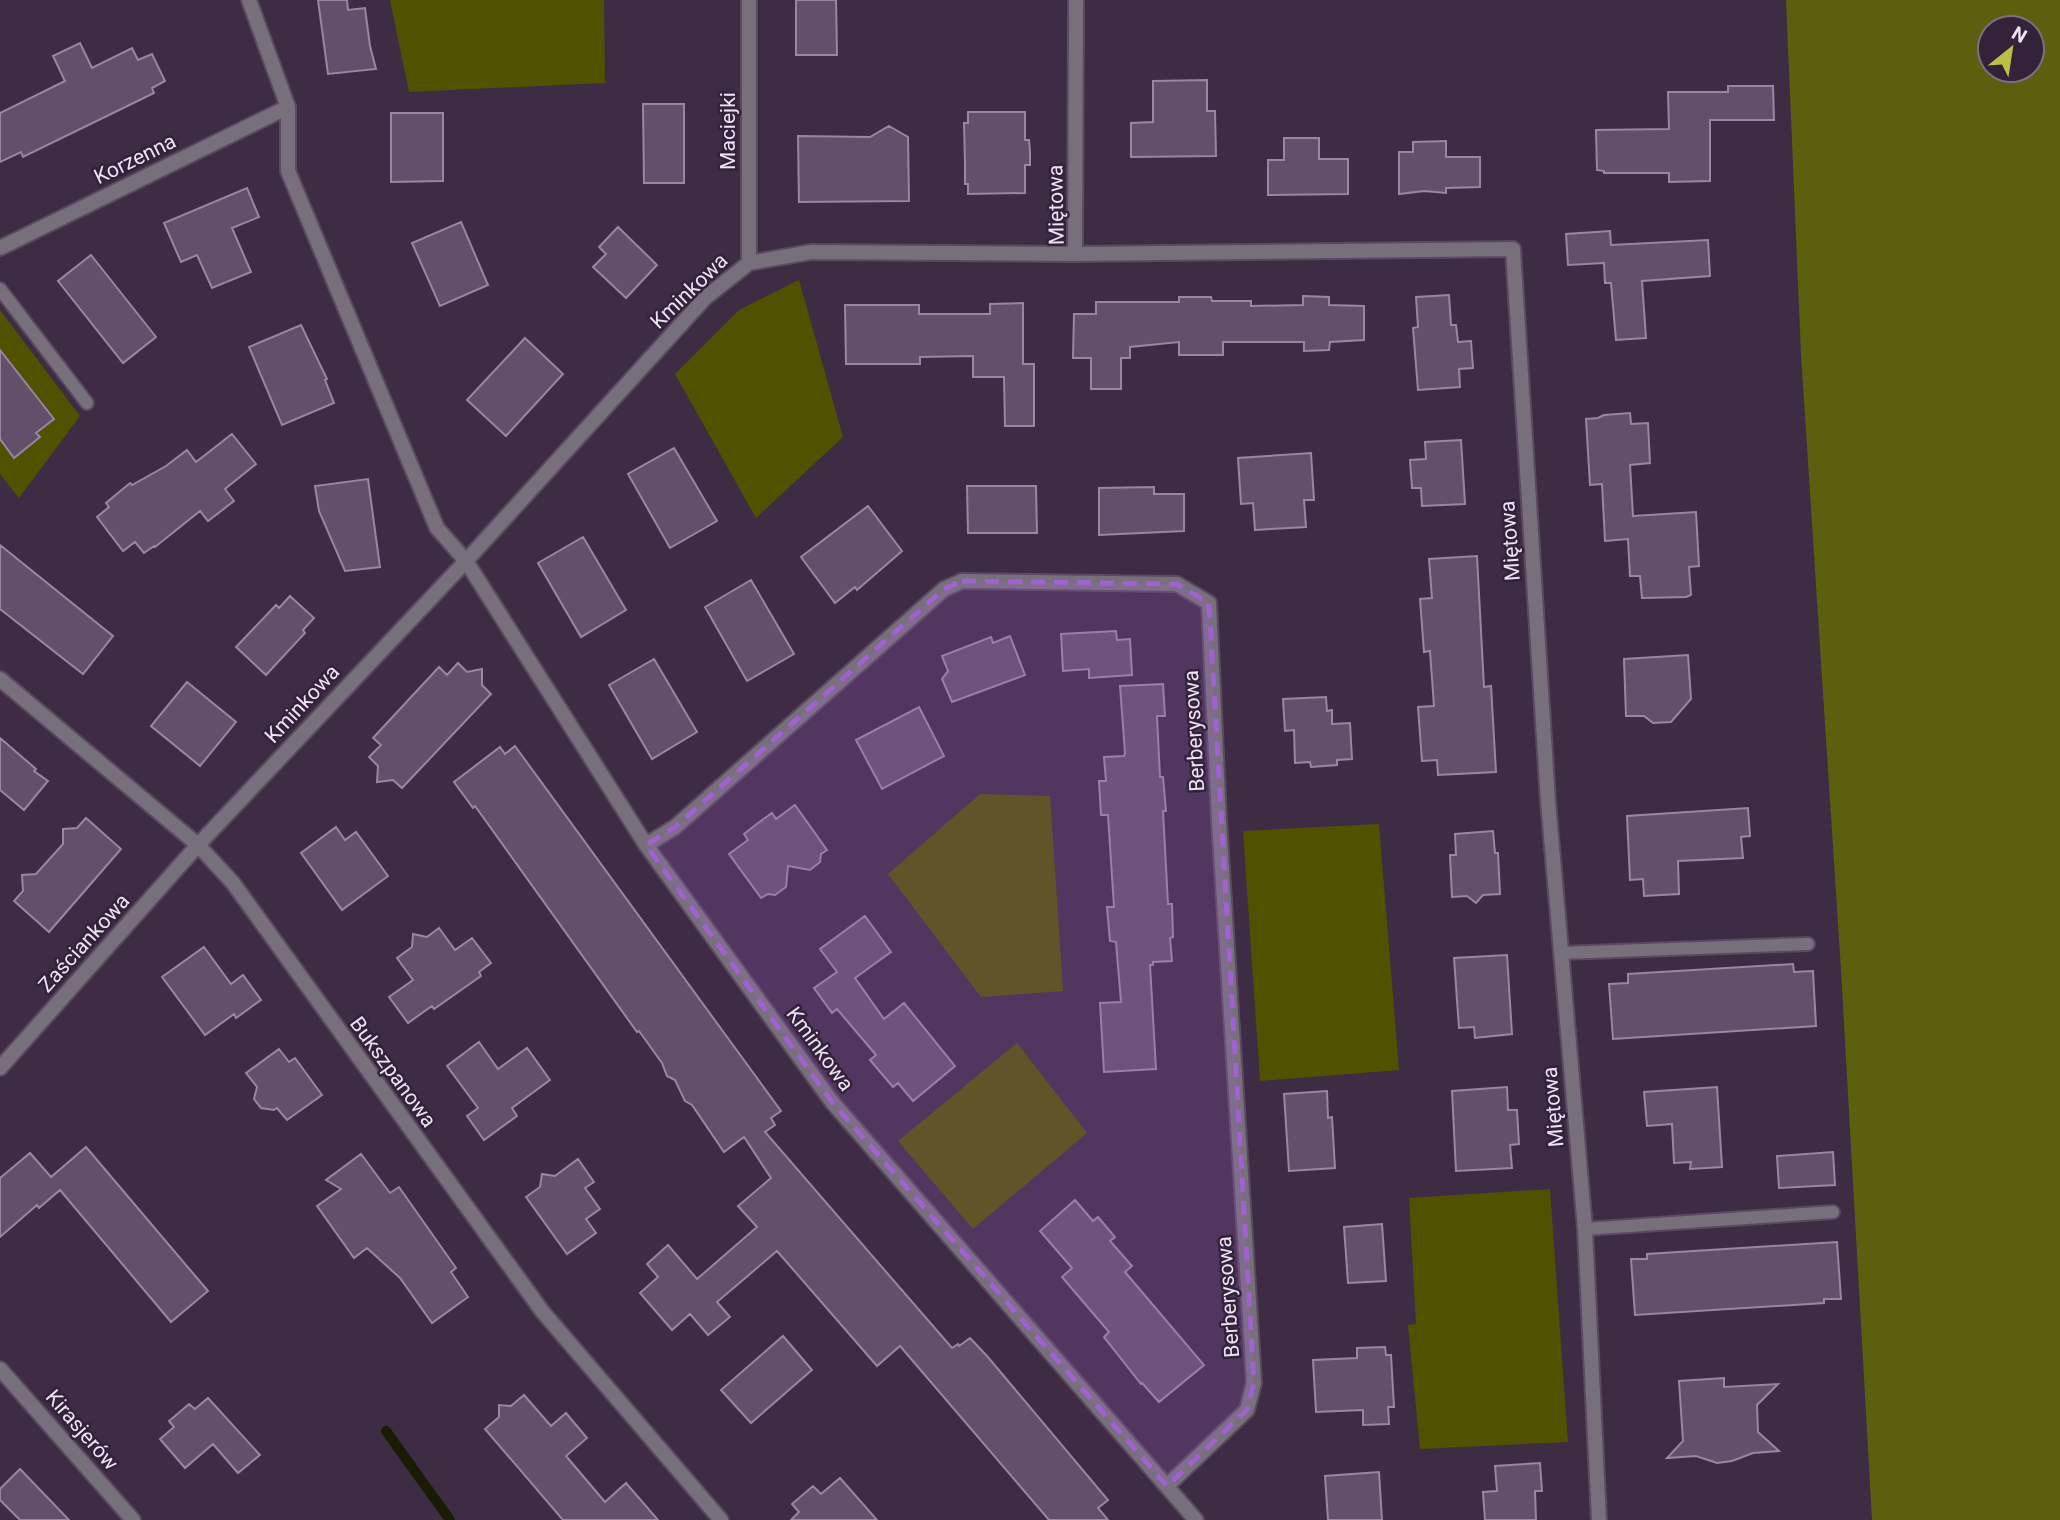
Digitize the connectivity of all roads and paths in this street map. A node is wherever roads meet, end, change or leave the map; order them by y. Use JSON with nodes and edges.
{"nodes":[{"id":1,"x":249,"y":0,"type":"edge"},
{"id":2,"x":749,"y":0,"type":"edge"},
{"id":3,"x":1076,"y":0,"type":"edge"},
{"id":4,"x":288,"y":107,"type":"junction"},
{"id":5,"x":0,"y":248,"type":"edge"},
{"id":6,"x":1075,"y":254,"type":"junction"},
{"id":7,"x":749,"y":263,"type":"junction"},
{"id":8,"x":0,"y":289,"type":"edge"},
{"id":9,"x":87,"y":403,"type":"dead end"},
{"id":10,"x":466,"y":561,"type":"junction"},
{"id":11,"x":0,"y":680,"type":"edge"},
{"id":12,"x":198,"y":845,"type":"junction"},
{"id":13,"x":646,"y":845,"type":"junction"},
{"id":14,"x":1808,"y":943,"type":"dead end"},
{"id":15,"x":1561,"y":953,"type":"junction"},
{"id":16,"x":0,"y":1068,"type":"edge"},
{"id":17,"x":1833,"y":1212,"type":"dead end"},
{"id":18,"x":1584,"y":1229,"type":"junction"},
{"id":19,"x":0,"y":1369,"type":"edge"},
{"id":20,"x":1167,"y":1486,"type":"junction"},
{"id":21,"x":133,"y":1520,"type":"edge"},
{"id":22,"x":721,"y":1520,"type":"edge"},
{"id":23,"x":1196,"y":1520,"type":"edge"},
{"id":24,"x":1599,"y":1520,"type":"edge"}],
"edges":[{"from":1,"to":4,"type":"street","name":"Kminkowa"},
{"from":2,"to":7,"type":"street","name":"Maciejki"},
{"from":3,"to":6,"type":"street","name":"Miętowa"},
{"from":4,"to":5,"type":"street","name":"Korzenna"},
{"from":4,"to":10,"type":"street","name":"Kminkowa"},
{"from":6,"to":7,"type":"street","name":"Kminkowa"},
{"from":6,"to":15,"type":"street","name":"Miętowa"},
{"from":7,"to":10,"type":"street","name":"Kminkowa"},
{"from":8,"to":9,"type":"lane"},
{"from":10,"to":12,"type":"street","name":"Kminkowa"},
{"from":10,"to":13,"type":"street","name":"Kminkowa"},
{"from":11,"to":12,"type":"street","name":"Bukszpanowa"},
{"from":12,"to":16,"type":"street","name":"Zaściankowa"},
{"from":12,"to":22,"type":"street","name":"Bukszpanowa"},
{"from":13,"to":20,"type":"street","name":"Kminkowa"},
{"from":13,"to":20,"type":"street","name":"Berberysowa"},
{"from":14,"to":15,"type":"lane"},
{"from":15,"to":18,"type":"street","name":"Miętowa"},
{"from":17,"to":18,"type":"lane"},
{"from":18,"to":24,"type":"street","name":"Miętowa"},
{"from":19,"to":21,"type":"street","name":"Kirasjerów"},
{"from":20,"to":23,"type":"street","name":"Kminkowa"}]}
